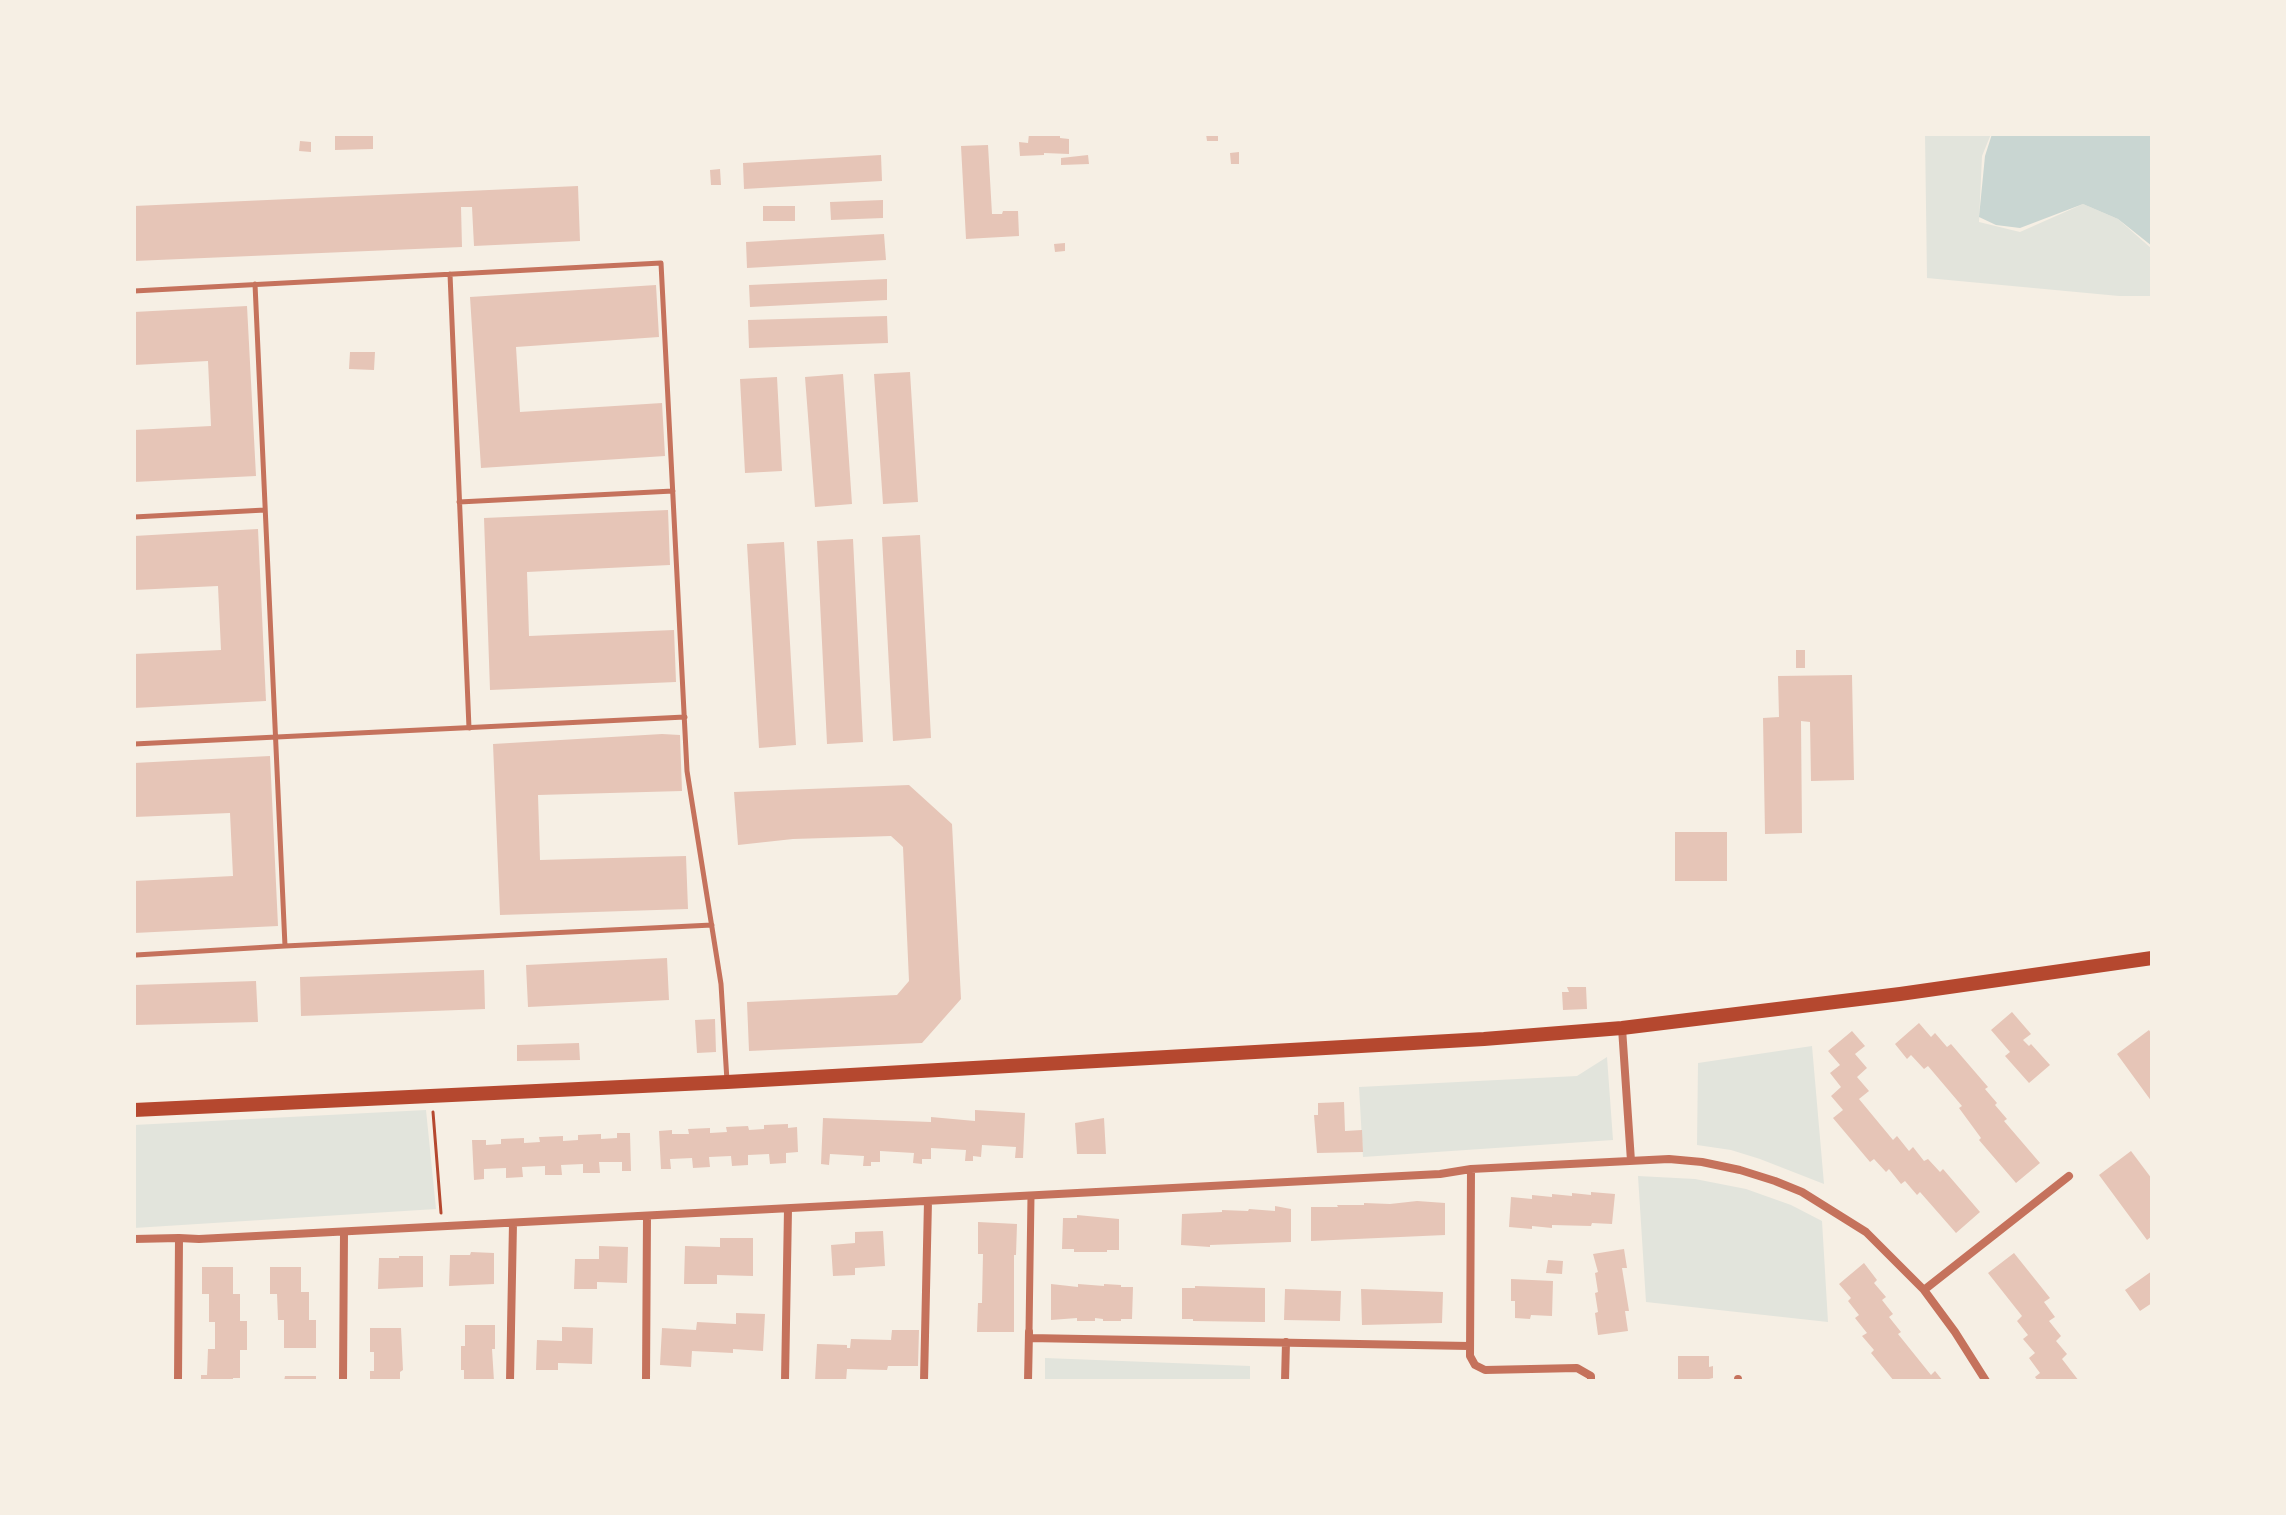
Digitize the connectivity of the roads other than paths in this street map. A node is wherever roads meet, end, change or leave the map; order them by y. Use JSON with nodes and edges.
{"nodes":[{"id":1,"x":450,"y":274,"type":"junction"},
{"id":2,"x":255,"y":284,"type":"junction"},
{"id":3,"x":134,"y":291,"type":"edge"},
{"id":4,"x":673,"y":491,"type":"junction"},
{"id":5,"x":459,"y":502,"type":"junction"},
{"id":6,"x":265,"y":510,"type":"junction"},
{"id":7,"x":134,"y":517,"type":"edge"},
{"id":8,"x":685,"y":717,"type":"junction"},
{"id":9,"x":469,"y":728,"type":"junction"},
{"id":10,"x":276,"y":737,"type":"junction"},
{"id":11,"x":134,"y":744,"type":"edge"},
{"id":12,"x":712,"y":925,"type":"junction"},
{"id":13,"x":285,"y":946,"type":"junction"},
{"id":14,"x":136,"y":955,"type":"dead end"},
{"id":15,"x":2152,"y":958,"type":"edge"},
{"id":16,"x":1622,"y":1028,"type":"junction"},
{"id":17,"x":727,"y":1082,"type":"junction"},
{"id":18,"x":134,"y":1110,"type":"edge"},
{"id":19,"x":1631,"y":1161,"type":"junction"},
{"id":20,"x":1471,"y":1169,"type":"junction"},
{"id":21,"x":2069,"y":1176,"type":"dead end"},
{"id":22,"x":1031,"y":1196,"type":"junction"},
{"id":23,"x":928,"y":1201,"type":"junction"},
{"id":24,"x":788,"y":1209,"type":"junction"},
{"id":25,"x":647,"y":1216,"type":"junction"},
{"id":26,"x":513,"y":1223,"type":"junction"},
{"id":27,"x":344,"y":1232,"type":"junction"},
{"id":28,"x":179,"y":1238,"type":"junction"},
{"id":29,"x":134,"y":1239,"type":"edge"},
{"id":30,"x":1924,"y":1290,"type":"junction"},
{"id":31,"x":1029,"y":1335,"type":"junction"},
{"id":32,"x":1286,"y":1342,"type":"junction"},
{"id":33,"x":1469,"y":1346,"type":"junction"},
{"id":34,"x":178,"y":1381,"type":"edge"},
{"id":35,"x":343,"y":1381,"type":"edge"},
{"id":36,"x":510,"y":1381,"type":"edge"},
{"id":37,"x":646,"y":1381,"type":"edge"},
{"id":38,"x":785,"y":1381,"type":"edge"},
{"id":39,"x":924,"y":1381,"type":"edge"},
{"id":40,"x":1028,"y":1381,"type":"edge"},
{"id":41,"x":1285,"y":1381,"type":"edge"},
{"id":42,"x":1591,"y":1381,"type":"edge"},
{"id":43,"x":1986,"y":1381,"type":"edge"}],
"edges":[{"from":1,"to":2,"type":"lane"},
{"from":1,"to":4,"type":"lane"},
{"from":1,"to":5,"type":"lane"},
{"from":2,"to":3,"type":"lane"},
{"from":2,"to":6,"type":"lane"},
{"from":4,"to":5,"type":"lane"},
{"from":4,"to":8,"type":"lane"},
{"from":5,"to":9,"type":"lane"},
{"from":6,"to":7,"type":"lane"},
{"from":6,"to":10,"type":"lane"},
{"from":8,"to":9,"type":"lane"},
{"from":8,"to":12,"type":"lane"},
{"from":9,"to":10,"type":"lane"},
{"from":10,"to":11,"type":"lane"},
{"from":10,"to":13,"type":"lane"},
{"from":12,"to":13,"type":"lane"},
{"from":12,"to":17,"type":"lane"},
{"from":13,"to":14,"type":"lane"},
{"from":15,"to":16,"type":"main road"},
{"from":16,"to":17,"type":"main road"},
{"from":16,"to":19,"type":"street"},
{"from":17,"to":18,"type":"main road"},
{"from":19,"to":20,"type":"street"},
{"from":19,"to":30,"type":"street"},
{"from":20,"to":22,"type":"street"},
{"from":20,"to":33,"type":"street"},
{"from":21,"to":30,"type":"street"},
{"from":22,"to":23,"type":"street"},
{"from":22,"to":31,"type":"street"},
{"from":23,"to":24,"type":"street"},
{"from":23,"to":39,"type":"street"},
{"from":24,"to":25,"type":"street"},
{"from":24,"to":38,"type":"street"},
{"from":25,"to":26,"type":"street"},
{"from":25,"to":37,"type":"street"},
{"from":26,"to":27,"type":"street"},
{"from":26,"to":36,"type":"street"},
{"from":27,"to":28,"type":"street"},
{"from":27,"to":35,"type":"street"},
{"from":28,"to":29,"type":"street"},
{"from":28,"to":34,"type":"street"},
{"from":30,"to":43,"type":"street"},
{"from":31,"to":32,"type":"street"},
{"from":31,"to":40,"type":"street"},
{"from":32,"to":33,"type":"street"},
{"from":32,"to":41,"type":"street"},
{"from":33,"to":42,"type":"street"}]}
